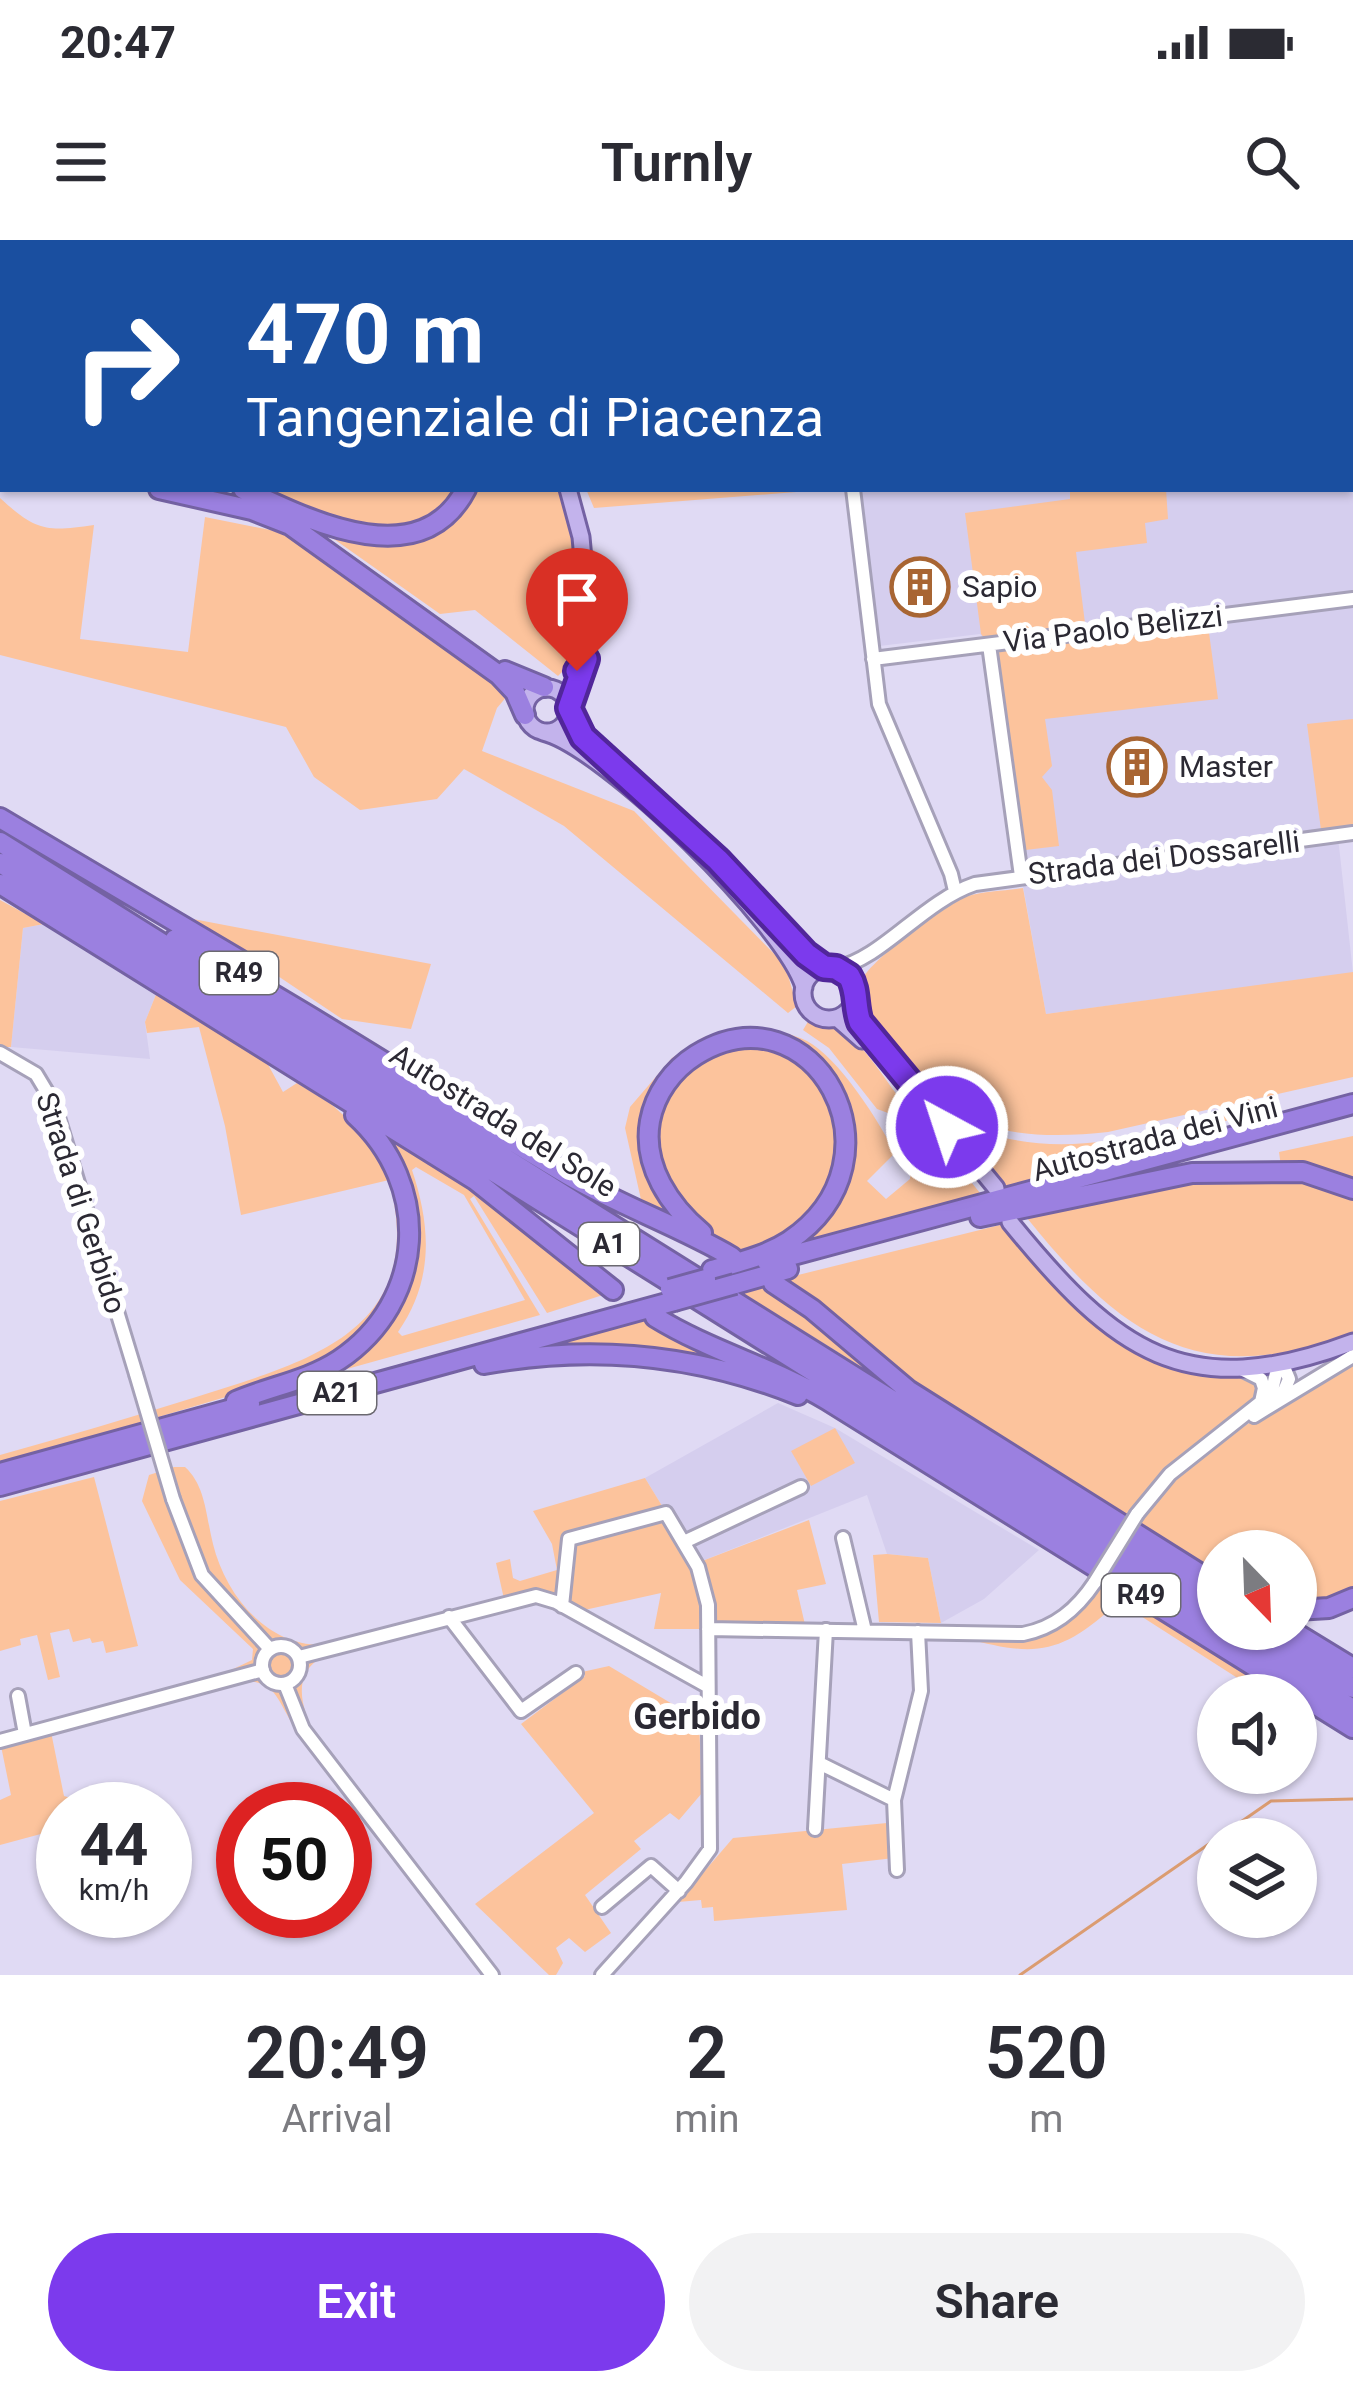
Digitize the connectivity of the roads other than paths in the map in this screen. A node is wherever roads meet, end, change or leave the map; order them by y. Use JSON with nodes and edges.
{"nodes":[{"id":1,"x":172,"y":492,"type":"edge"},
{"id":2,"x":463,"y":492,"type":"edge"},
{"id":3,"x":569,"y":492,"type":"edge"},
{"id":4,"x":853,"y":492,"type":"edge"},
{"id":5,"x":252,"y":493,"type":"edge"},
{"id":6,"x":1353,"y":599,"type":"edge"},
{"id":7,"x":989,"y":644,"type":"junction"},
{"id":8,"x":586,"y":659,"type":"junction"},
{"id":9,"x":874,"y":659,"type":"junction"},
{"id":10,"x":546,"y":687,"type":"junction"},
{"id":11,"x":569,"y":710,"type":"junction"},
{"id":12,"x":525,"y":715,"type":"junction"},
{"id":13,"x":543,"y":732,"type":"junction"},
{"id":14,"x":0,"y":818,"type":"edge"},
{"id":15,"x":1353,"y":833,"type":"edge"},
{"id":16,"x":0,"y":842,"type":"edge"},
{"id":17,"x":0,"y":863,"type":"edge"},
{"id":18,"x":945,"y":866,"type":"junction"},
{"id":19,"x":1021,"y":876,"type":"junction"},
{"id":20,"x":64,"y":882,"type":"junction"},
{"id":21,"x":975,"y":884,"type":"junction"},
{"id":22,"x":0,"y":886,"type":"edge"},
{"id":23,"x":955,"y":891,"type":"junction"},
{"id":24,"x":932,"y":904,"type":"junction"},
{"id":25,"x":861,"y":960,"type":"junction"},
{"id":26,"x":830,"y":968,"type":"junction"},
{"id":27,"x":854,"y":982,"type":"junction"},
{"id":28,"x":804,"y":987,"type":"junction"},
{"id":29,"x":853,"y":1004,"type":"junction"},
{"id":30,"x":837,"y":1018,"type":"junction"},
{"id":31,"x":0,"y":1053,"type":"edge"},
{"id":32,"x":278,"y":1059,"type":"junction"},
{"id":33,"x":407,"y":1075,"type":"junction"},
{"id":34,"x":1353,"y":1104,"type":"edge"},
{"id":35,"x":1353,"y":1116,"type":"edge"},
{"id":36,"x":1353,"y":1189,"type":"edge"},
{"id":37,"x":980,"y":1217,"type":"junction"},
{"id":38,"x":723,"y":1276,"type":"junction"},
{"id":39,"x":773,"y":1283,"type":"dead end"},
{"id":40,"x":613,"y":1290,"type":"dead end"},
{"id":41,"x":668,"y":1294,"type":"junction"},
{"id":42,"x":655,"y":1317,"type":"dead end"},
{"id":43,"x":1353,"y":1342,"type":"edge"},
{"id":44,"x":1353,"y":1356,"type":"edge"},
{"id":45,"x":1282,"y":1362,"type":"junction"},
{"id":46,"x":1244,"y":1370,"type":"junction"},
{"id":47,"x":333,"y":1394,"type":"junction"},
{"id":48,"x":1277,"y":1404,"type":"junction"},
{"id":49,"x":1242,"y":1421,"type":"junction"},
{"id":50,"x":186,"y":1422,"type":"junction"},
{"id":51,"x":928,"y":1463,"type":"junction"},
{"id":52,"x":0,"y":1473,"type":"edge"},
{"id":53,"x":0,"y":1486,"type":"edge"},
{"id":54,"x":801,"y":1487,"type":"dead end"},
{"id":55,"x":843,"y":1538,"type":"dead end"},
{"id":56,"x":684,"y":1542,"type":"junction"},
{"id":57,"x":1197,"y":1571,"type":"edge"},
{"id":58,"x":1197,"y":1591,"type":"edge"},
{"id":59,"x":1353,"y":1598,"type":"edge"},
{"id":60,"x":562,"y":1606,"type":"junction"},
{"id":61,"x":1317,"y":1610,"type":"edge"},
{"id":62,"x":1197,"y":1611,"type":"edge"},
{"id":63,"x":448,"y":1617,"type":"junction"},
{"id":64,"x":708,"y":1628,"type":"junction"},
{"id":65,"x":826,"y":1630,"type":"junction"},
{"id":66,"x":865,"y":1631,"type":"junction"},
{"id":67,"x":918,"y":1632,"type":"junction"},
{"id":68,"x":1317,"y":1646,"type":"edge"},
{"id":69,"x":270,"y":1649,"type":"junction"},
{"id":70,"x":1259,"y":1650,"type":"edge"},
{"id":71,"x":1292,"y":1650,"type":"edge"},
{"id":72,"x":299,"y":1657,"type":"junction"},
{"id":73,"x":1353,"y":1668,"type":"edge"},
{"id":74,"x":263,"y":1670,"type":"junction"},
{"id":75,"x":576,"y":1673,"type":"dead end"},
{"id":76,"x":285,"y":1684,"type":"junction"},
{"id":77,"x":707,"y":1686,"type":"junction"},
{"id":78,"x":1353,"y":1688,"type":"edge"},
{"id":79,"x":18,"y":1696,"type":"dead end"},
{"id":80,"x":1353,"y":1708,"type":"edge"},
{"id":81,"x":1353,"y":1728,"type":"edge"},
{"id":82,"x":25,"y":1734,"type":"junction"},
{"id":83,"x":0,"y":1741,"type":"edge"},
{"id":84,"x":819,"y":1763,"type":"junction"},
{"id":85,"x":894,"y":1800,"type":"junction"},
{"id":86,"x":815,"y":1829,"type":"dead end"},
{"id":87,"x":897,"y":1870,"type":"dead end"},
{"id":88,"x":679,"y":1891,"type":"junction"},
{"id":89,"x":602,"y":1906,"type":"dead end"},
{"id":90,"x":492,"y":1975,"type":"edge"},
{"id":91,"x":602,"y":1975,"type":"edge"}],
"edges":[{"from":1,"to":12,"type":"highway"},
{"from":2,"to":5,"type":"highway"},
{"from":3,"to":8,"type":"main road"},
{"from":4,"to":9,"type":"street"},
{"from":5,"to":10,"type":"highway"},
{"from":6,"to":7,"type":"street","name":"Via Paolo Belizzi"},
{"from":7,"to":9,"type":"street","name":"Via Paolo Belizzi"},
{"from":7,"to":19,"type":"street"},
{"from":8,"to":10,"type":"main road"},
{"from":8,"to":11,"type":"main road"},
{"from":9,"to":18,"type":"street"},
{"from":10,"to":11,"type":"main road"},
{"from":10,"to":12,"type":"main road"},
{"from":11,"to":13,"type":"main road"},
{"from":11,"to":26,"type":"main road"},
{"from":12,"to":13,"type":"main road"},
{"from":13,"to":28,"type":"main road"},
{"from":14,"to":33,"type":"highway"},
{"from":15,"to":19,"type":"street","name":"Strada dei Dossarelli"},
{"from":16,"to":20,"type":"highway","name":"Autostrada del Sole","number":"A1"},
{"from":17,"to":62,"type":"highway","name":"Autostrada del Sole","number":"A1"},
{"from":18,"to":21,"type":"street"},
{"from":18,"to":23,"type":"street"},
{"from":18,"to":24,"type":"street"},
{"from":19,"to":21,"type":"street","name":"Strada dei Dossarelli"},
{"from":20,"to":33,"type":"highway","number":"R49"},
{"from":20,"to":58,"type":"highway","name":"Autostrada del Sole","number":"A1"},
{"from":21,"to":23,"type":"street","name":"Strada dei Dossarelli"},
{"from":22,"to":32,"type":"highway","number":"R49"},
{"from":23,"to":24,"type":"street","name":"Strada dei Dossarelli"},
{"from":24,"to":25,"type":"street","name":"Strada dei Dossarelli"},
{"from":25,"to":26,"type":"street"},
{"from":25,"to":27,"type":"street"},
{"from":26,"to":27,"type":"main road"},
{"from":26,"to":28,"type":"main road"},
{"from":27,"to":29,"type":"main road"},
{"from":28,"to":30,"type":"main road"},
{"from":29,"to":30,"type":"main road"},
{"from":29,"to":30,"type":"main road"},
{"from":31,"to":69,"type":"street","name":"Strada di Gerbido","bridge":true},
{"from":32,"to":40,"type":"highway","number":"R49"},
{"from":32,"to":50,"type":"highway"},
{"from":33,"to":38,"type":"highway","number":"R49"},
{"from":34,"to":38,"type":"highway","name":"Autostrada dei Vini","number":"A21"},
{"from":35,"to":37,"type":"highway","name":"Autostrada dei Vini","number":"A21"},
{"from":36,"to":37,"type":"highway"},
{"from":37,"to":38,"type":"highway","name":"Autostrada dei Vini","number":"A21"},
{"from":38,"to":41,"type":"highway","name":"Autostrada dei Vini","number":"A21","bridge":true},
{"from":39,"to":57,"type":"highway","number":"R49"},
{"from":41,"to":47,"type":"highway","name":"Autostrada dei Vini","number":"A21"},
{"from":41,"to":50,"type":"highway","name":"Autostrada dei Vini","number":"A21"},
{"from":42,"to":51,"type":"highway","number":"R49"},
{"from":43,"to":45,"type":"main road"},
{"from":44,"to":48,"type":"street"},
{"from":45,"to":46,"type":"main road"},
{"from":45,"to":46,"type":"main road"},
{"from":45,"to":48,"type":"street"},
{"from":45,"to":49,"type":"street"},
{"from":46,"to":49,"type":"street"},
{"from":47,"to":51,"type":"highway"},
{"from":47,"to":53,"type":"highway","name":"Autostrada dei Vini","number":"A21"},
{"from":48,"to":49,"type":"street"},
{"from":49,"to":67,"type":"street","bridge":true},
{"from":50,"to":52,"type":"highway","name":"Autostrada dei Vini","number":"A21"},
{"from":51,"to":81,"type":"highway","number":"R49"},
{"from":54,"to":56,"type":"street"},
{"from":55,"to":66,"type":"street"},
{"from":56,"to":60,"type":"street"},
{"from":56,"to":64,"type":"street"},
{"from":59,"to":61,"type":"highway"},
{"from":60,"to":63,"type":"street"},
{"from":60,"to":77,"type":"street"},
{"from":63,"to":72,"type":"street"},
{"from":63,"to":75,"type":"street"},
{"from":64,"to":65,"type":"street"},
{"from":64,"to":77,"type":"street"},
{"from":65,"to":66,"type":"street"},
{"from":65,"to":84,"type":"street"},
{"from":66,"to":67,"type":"street"},
{"from":67,"to":85,"type":"street"},
{"from":68,"to":73,"type":"highway"},
{"from":69,"to":72,"type":"street"},
{"from":69,"to":74,"type":"street"},
{"from":70,"to":80,"type":"highway","name":"Autostrada del Sole","number":"A1"},
{"from":71,"to":78,"type":"highway"},
{"from":72,"to":76,"type":"street"},
{"from":74,"to":76,"type":"street"},
{"from":74,"to":82,"type":"street"},
{"from":76,"to":90,"type":"street"},
{"from":77,"to":88,"type":"street"},
{"from":79,"to":82,"type":"street"},
{"from":82,"to":83,"type":"street"},
{"from":84,"to":85,"type":"street"},
{"from":84,"to":86,"type":"street"},
{"from":85,"to":87,"type":"street"},
{"from":88,"to":89,"type":"street"},
{"from":88,"to":91,"type":"street"}]}
